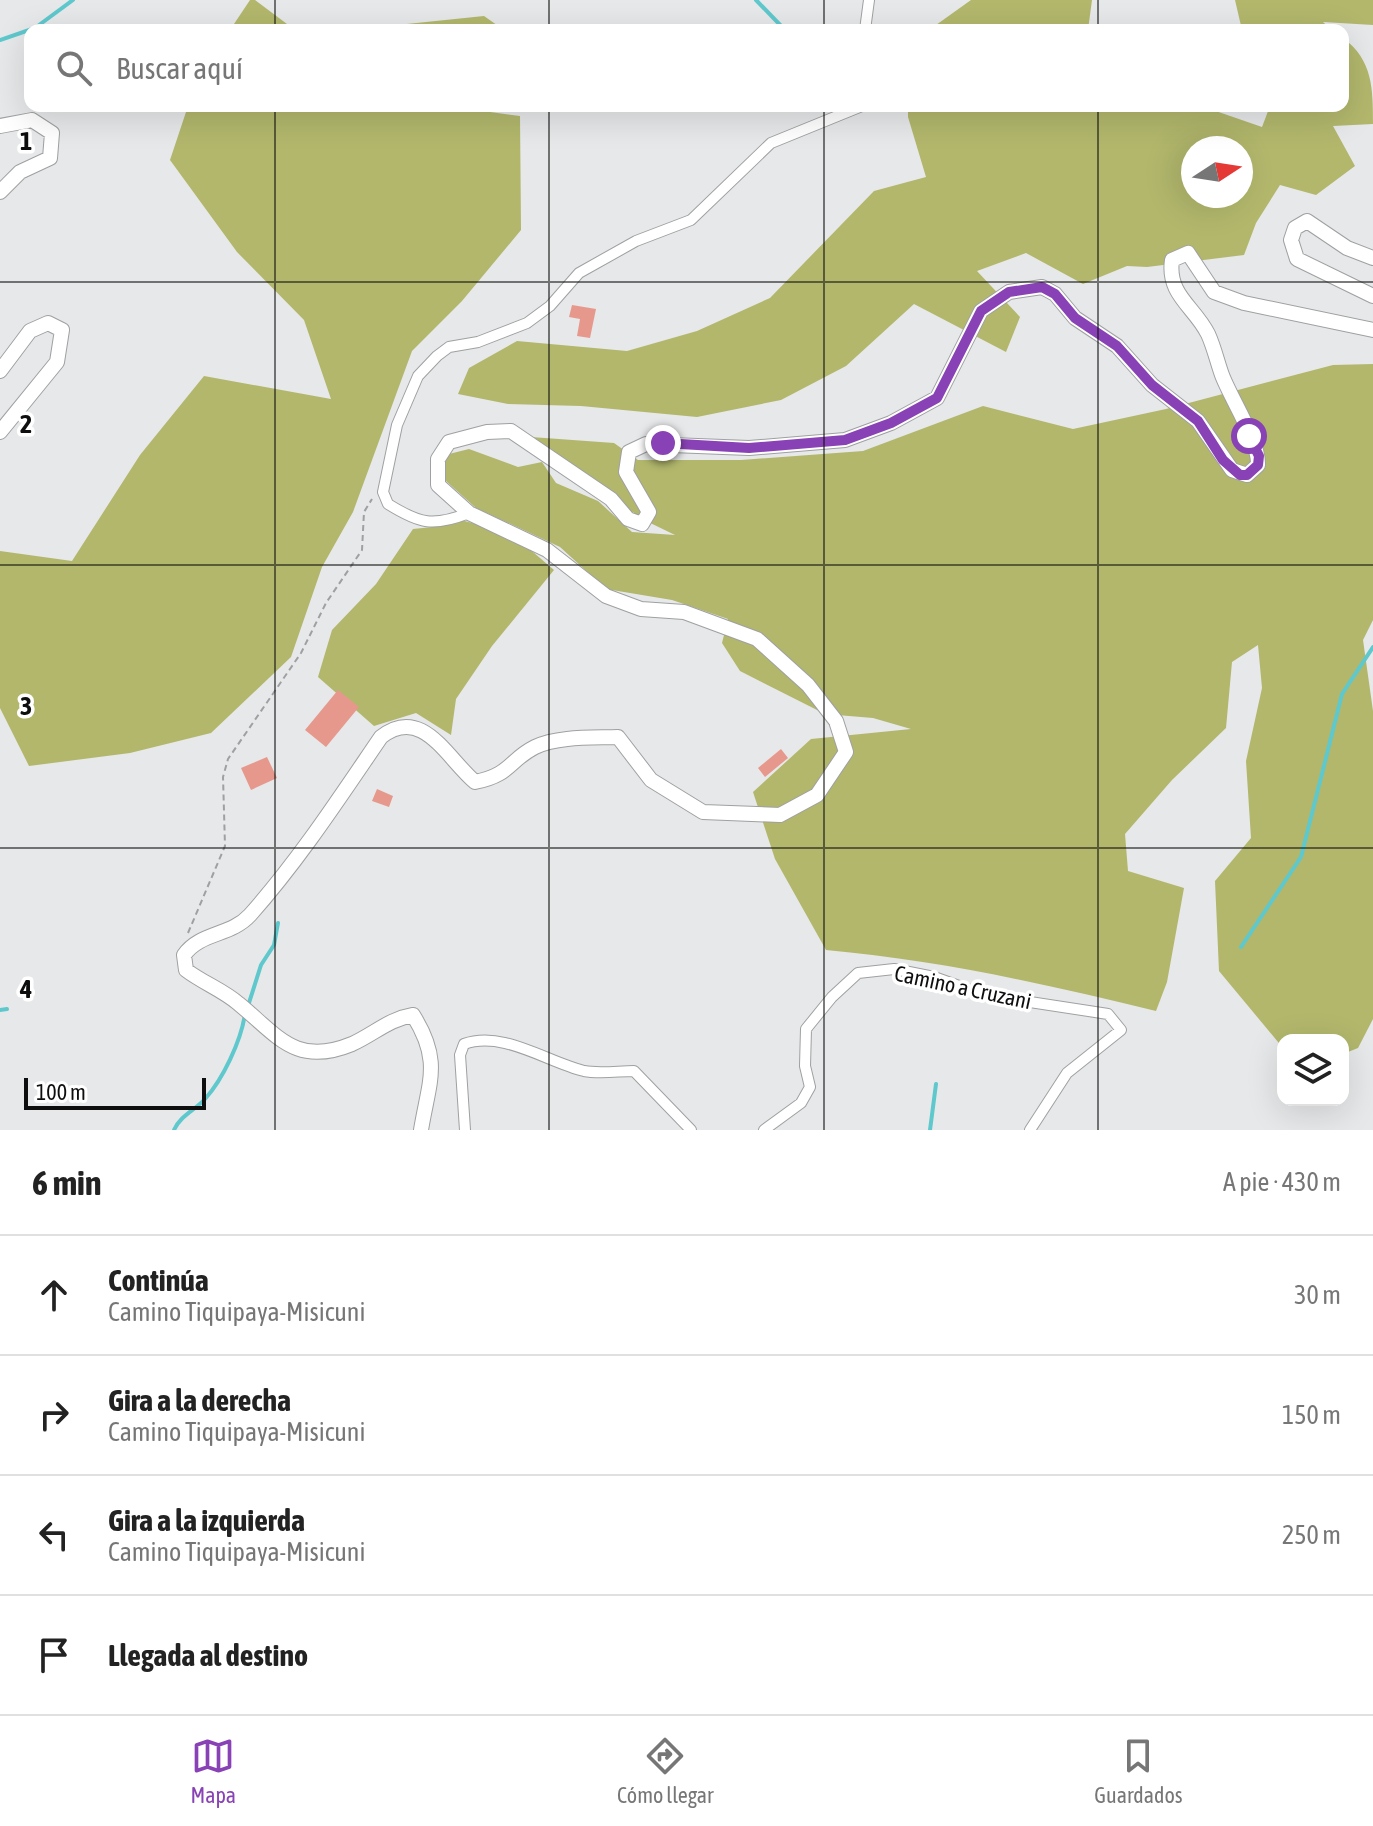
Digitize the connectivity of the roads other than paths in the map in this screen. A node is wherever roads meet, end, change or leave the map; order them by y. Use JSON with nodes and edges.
{"nodes":[{"id":1,"x":869,"y":0,"type":"edge"},
{"id":2,"x":866,"y":24,"type":"edge"},
{"id":3,"x":847,"y":112,"type":"edge"},
{"id":4,"x":0,"y":126,"type":"edge"},
{"id":5,"x":0,"y":192,"type":"edge"},
{"id":6,"x":1373,"y":258,"type":"edge"},
{"id":7,"x":1373,"y":296,"type":"edge"},
{"id":8,"x":1373,"y":330,"type":"edge"},
{"id":9,"x":0,"y":371,"type":"edge"},
{"id":10,"x":0,"y":432,"type":"edge"},
{"id":11,"x":469,"y":513,"type":"junction"},
{"id":12,"x":421,"y":1130,"type":"edge"},
{"id":13,"x":465,"y":1130,"type":"edge"},
{"id":14,"x":691,"y":1130,"type":"edge"},
{"id":15,"x":764,"y":1130,"type":"edge"},
{"id":16,"x":1030,"y":1130,"type":"edge"}],
"edges":[{"from":1,"to":2,"type":"street"},
{"from":3,"to":11,"type":"street"},
{"from":4,"to":5,"type":"main road"},
{"from":6,"to":7,"type":"main road"},
{"from":8,"to":11,"type":"main road"},
{"from":9,"to":10,"type":"main road"},
{"from":11,"to":12,"type":"main road"},
{"from":13,"to":14,"type":"street"},
{"from":15,"to":16,"type":"street","name":"Camino a Cruzani"}]}
